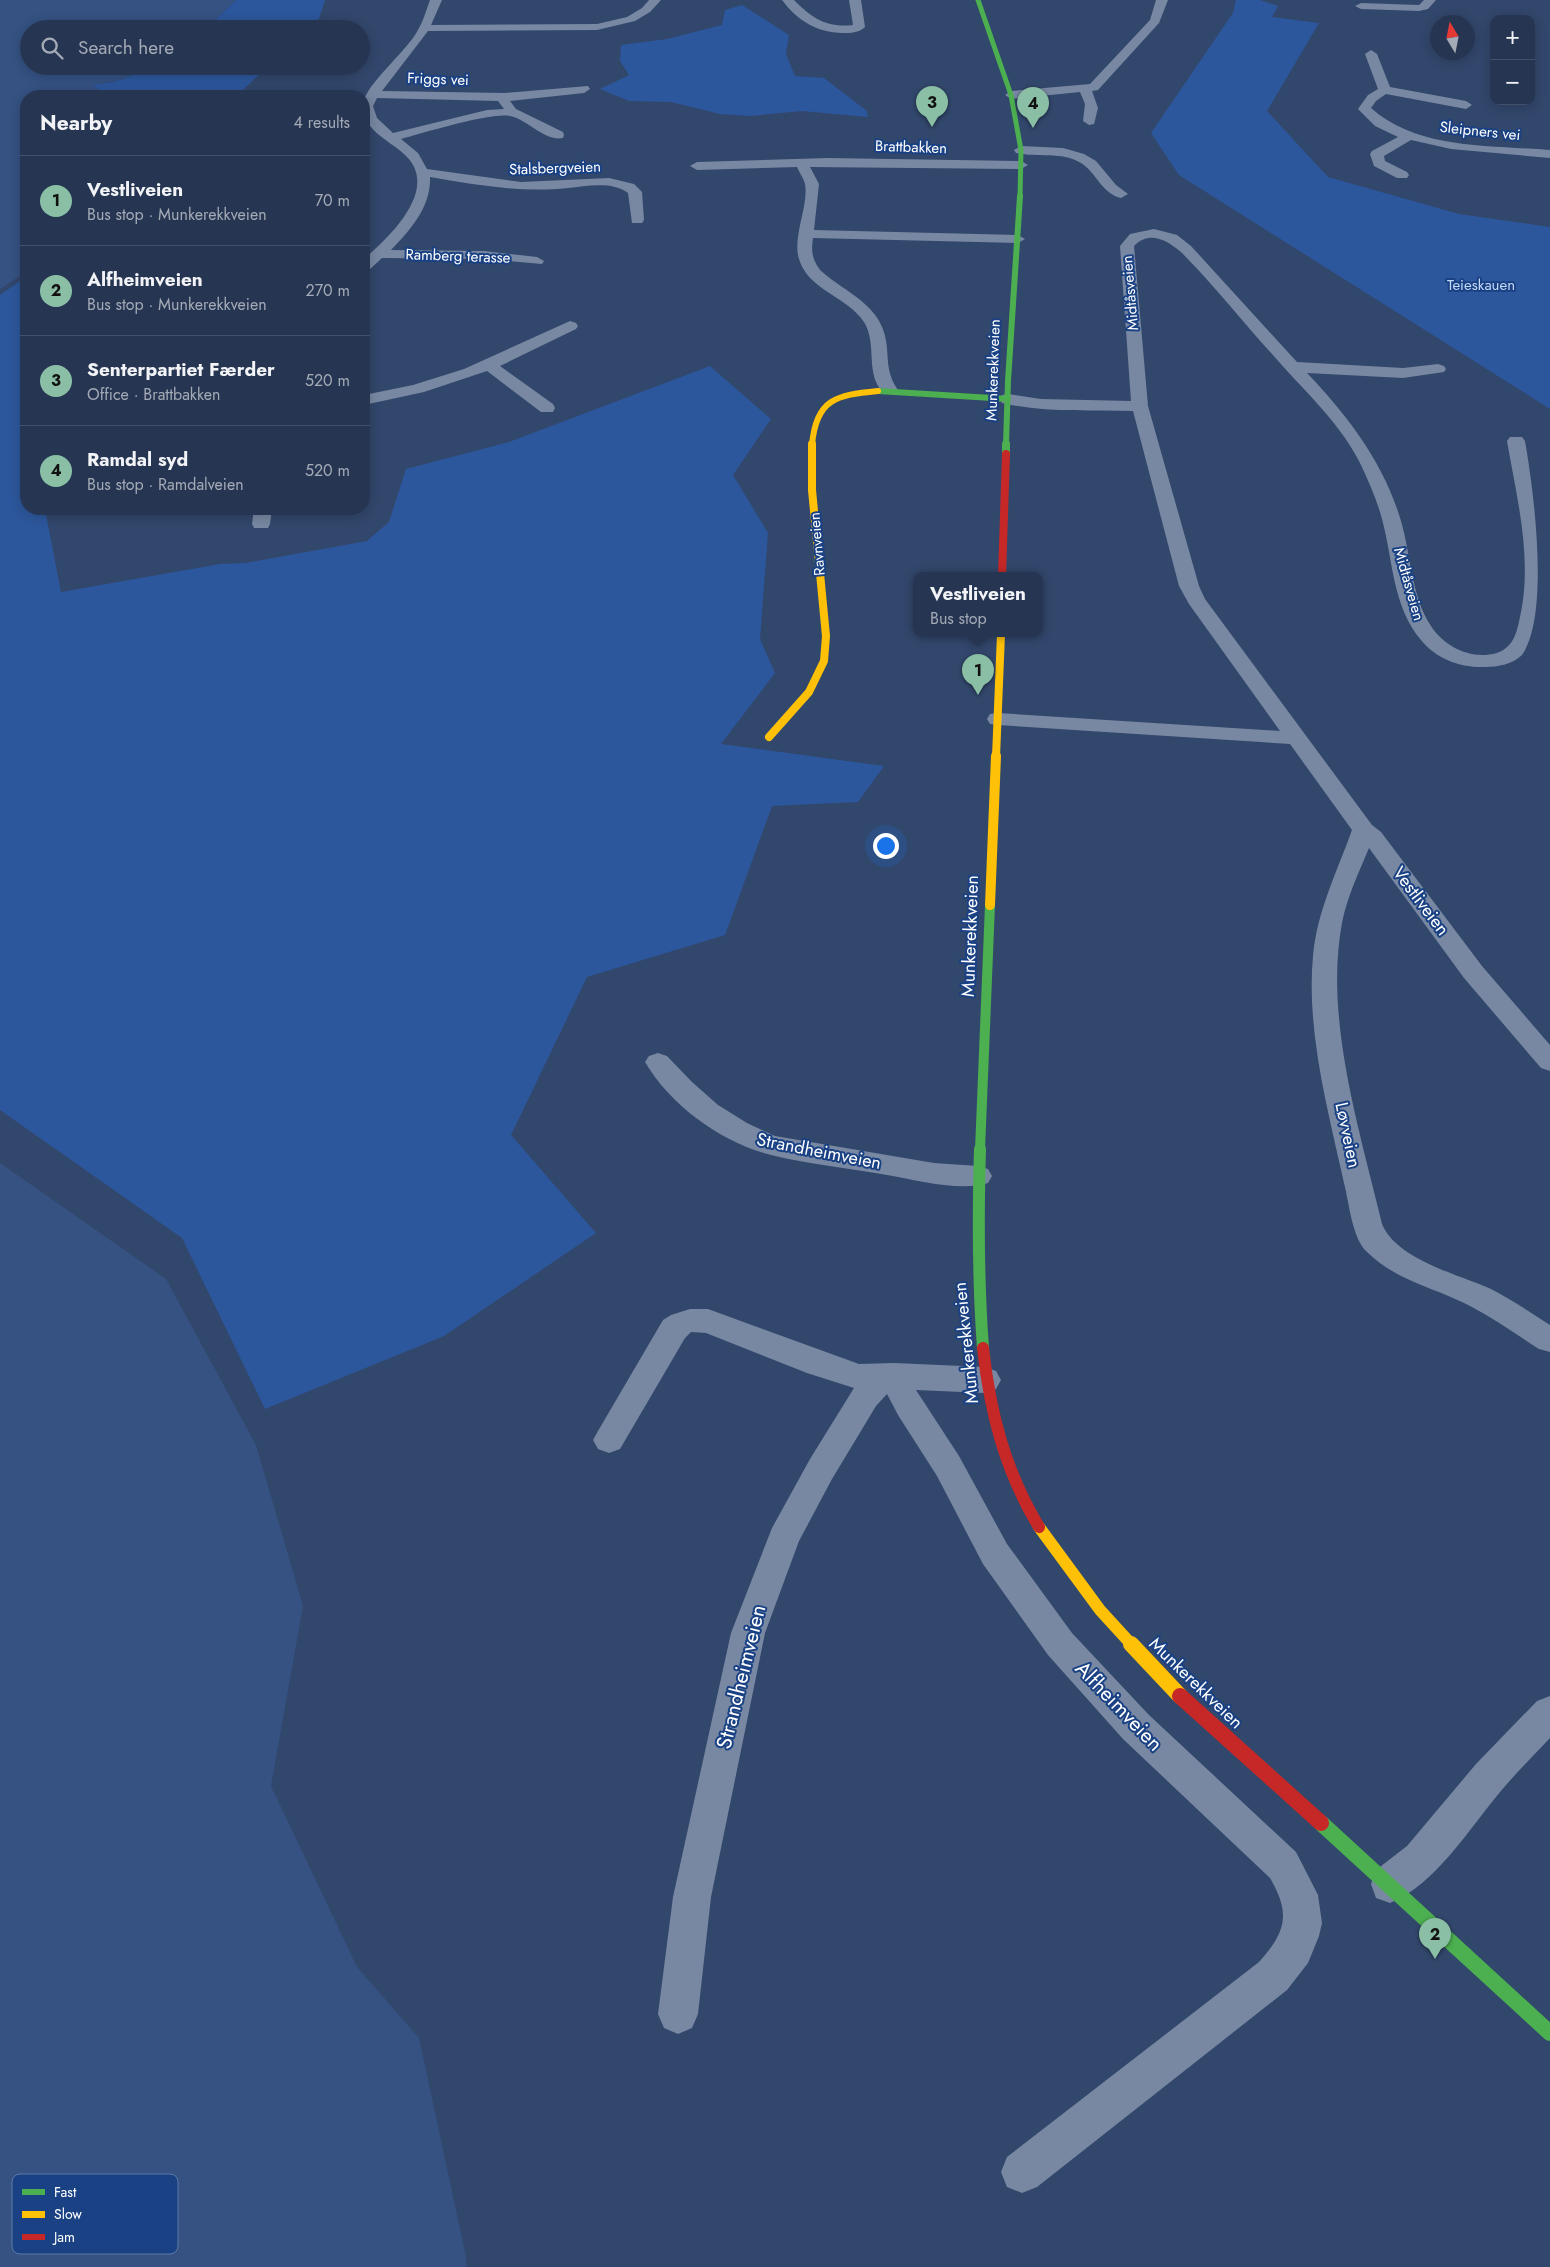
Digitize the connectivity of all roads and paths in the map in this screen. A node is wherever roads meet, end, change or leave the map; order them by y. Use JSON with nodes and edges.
{"nodes":[{"id":1,"x":436,"y":0,"type":"edge"},
{"id":2,"x":655,"y":0,"type":"edge"},
{"id":3,"x":788,"y":0,"type":"edge"},
{"id":4,"x":855,"y":0,"type":"edge"},
{"id":5,"x":978,"y":0,"type":"edge"},
{"id":6,"x":1162,"y":0,"type":"edge"},
{"id":7,"x":1430,"y":0,"type":"edge"},
{"id":8,"x":1361,"y":6,"type":"dead end"},
{"id":9,"x":425,"y":28,"type":"junction"},
{"id":10,"x":1371,"y":54,"type":"dead end"},
{"id":11,"x":584,"y":89,"type":"dead end"},
{"id":12,"x":1084,"y":89,"type":"junction"},
{"id":13,"x":1384,"y":90,"type":"junction"},
{"id":14,"x":373,"y":94,"type":"junction"},
{"id":15,"x":1011,"y":95,"type":"junction"},
{"id":16,"x":502,"y":99,"type":"junction"},
{"id":17,"x":370,"y":100,"type":"edge"},
{"id":18,"x":1466,"y":105,"type":"dead end"},
{"id":19,"x":512,"y":112,"type":"junction"},
{"id":20,"x":370,"y":115,"type":"edge"},
{"id":21,"x":1090,"y":120,"type":"dead end"},
{"id":22,"x":380,"y":128,"type":"junction"},
{"id":23,"x":370,"y":129,"type":"edge"},
{"id":24,"x":558,"y":135,"type":"dead end"},
{"id":25,"x":391,"y":137,"type":"junction"},
{"id":26,"x":1407,"y":137,"type":"junction"},
{"id":27,"x":1021,"y":150,"type":"junction"},
{"id":28,"x":1550,"y":154,"type":"edge"},
{"id":29,"x":801,"y":162,"type":"junction"},
{"id":30,"x":1021,"y":165,"type":"junction"},
{"id":31,"x":697,"y":166,"type":"dead end"},
{"id":32,"x":423,"y":172,"type":"junction"},
{"id":33,"x":1402,"y":175,"type":"dead end"},
{"id":34,"x":1122,"y":194,"type":"dead end"},
{"id":35,"x":636,"y":220,"type":"dead end"},
{"id":36,"x":806,"y":234,"type":"junction"},
{"id":37,"x":1018,"y":239,"type":"junction"},
{"id":38,"x":379,"y":254,"type":"junction"},
{"id":39,"x":537,"y":261,"type":"dead end"},
{"id":40,"x":370,"y":262,"type":"edge"},
{"id":41,"x":570,"y":326,"type":"dead end"},
{"id":42,"x":490,"y":366,"type":"junction"},
{"id":43,"x":1293,"y":367,"type":"junction"},
{"id":44,"x":1438,"y":368,"type":"dead end"},
{"id":45,"x":890,"y":390,"type":"junction"},
{"id":46,"x":370,"y":399,"type":"edge"},
{"id":47,"x":1008,"y":399,"type":"junction"},
{"id":48,"x":1140,"y":406,"type":"junction"},
{"id":49,"x":547,"y":408,"type":"dead end"},
{"id":50,"x":1516,"y":441,"type":"dead end"},
{"id":51,"x":1002,"y":572,"type":"edge"},
{"id":52,"x":1001,"y":637,"type":"edge"},
{"id":53,"x":998,"y":719,"type":"junction"},
{"id":54,"x":769,"y":736,"type":"dead end"},
{"id":55,"x":1295,"y":738,"type":"junction"},
{"id":56,"x":1364,"y":830,"type":"junction"},
{"id":57,"x":658,"y":1062,"type":"dead end"},
{"id":58,"x":1550,"y":1062,"type":"edge"},
{"id":59,"x":978,"y":1176,"type":"junction"},
{"id":60,"x":1550,"y":1340,"type":"edge"},
{"id":61,"x":894,"y":1376,"type":"junction"},
{"id":62,"x":985,"y":1380,"type":"junction"},
{"id":63,"x":609,"y":1440,"type":"dead end"},
{"id":64,"x":1550,"y":1713,"type":"edge"},
{"id":65,"x":1390,"y":1884,"type":"junction"},
{"id":66,"x":678,"y":2014,"type":"dead end"},
{"id":67,"x":1550,"y":2033,"type":"edge"},
{"id":68,"x":1022,"y":2172,"type":"dead end"}],
"edges":[{"from":1,"to":9,"type":"street"},
{"from":2,"to":9,"type":"street"},
{"from":3,"to":4,"type":"street"},
{"from":5,"to":15,"type":"main road","name":"Munkerekkveien"},
{"from":6,"to":12,"type":"street"},
{"from":7,"to":8,"type":"street"},
{"from":9,"to":14,"type":"street"},
{"from":10,"to":13,"type":"street"},
{"from":11,"to":16,"type":"street","name":"Friggs vei"},
{"from":12,"to":15,"type":"street"},
{"from":12,"to":21,"type":"street"},
{"from":13,"to":18,"type":"street","name":"Sleipners vei"},
{"from":13,"to":26,"type":"street","name":"Sleipners vei"},
{"from":14,"to":16,"type":"street","name":"Friggs vei"},
{"from":14,"to":17,"type":"street"},
{"from":15,"to":27,"type":"main road","name":"Munkerekkveien"},
{"from":16,"to":19,"type":"street"},
{"from":19,"to":24,"type":"street"},
{"from":19,"to":25,"type":"street"},
{"from":20,"to":22,"type":"street"},
{"from":22,"to":23,"type":"street"},
{"from":22,"to":25,"type":"street"},
{"from":25,"to":32,"type":"street"},
{"from":26,"to":28,"type":"street","name":"Sleipners vei"},
{"from":26,"to":33,"type":"street"},
{"from":27,"to":30,"type":"main road","name":"Munkerekkveien"},
{"from":27,"to":34,"type":"street"},
{"from":29,"to":30,"type":"street","name":"Brattbakken"},
{"from":29,"to":31,"type":"street","name":"Brattbakken"},
{"from":29,"to":36,"type":"street"},
{"from":30,"to":37,"type":"main road","name":"Munkerekkveien"},
{"from":32,"to":35,"type":"street","name":"Stalsbergveien"},
{"from":32,"to":38,"type":"street","name":"Ramberg terasse"},
{"from":36,"to":37,"type":"street"},
{"from":36,"to":45,"type":"street"},
{"from":37,"to":47,"type":"main road","name":"Munkerekkveien"},
{"from":38,"to":39,"type":"street","name":"Ramberg terasse"},
{"from":38,"to":40,"type":"street","name":"Ramberg terasse"},
{"from":41,"to":42,"type":"street"},
{"from":42,"to":46,"type":"street"},
{"from":42,"to":49,"type":"street"},
{"from":43,"to":44,"type":"street"},
{"from":43,"to":48,"type":"street","name":"Midtåsveien"},
{"from":43,"to":50,"type":"street","name":"Midtåsveien"},
{"from":45,"to":47,"type":"main road","name":"Ravnveien"},
{"from":45,"to":54,"type":"main road","name":"Ravnveien"},
{"from":47,"to":48,"type":"street"},
{"from":47,"to":51,"type":"main road","name":"Munkerekkveien"},
{"from":48,"to":55,"type":"street","name":"Vestliveien"},
{"from":52,"to":53,"type":"main road","name":"Munkerekkveien"},
{"from":53,"to":55,"type":"street"},
{"from":53,"to":59,"type":"main road","name":"Munkerekkveien"},
{"from":55,"to":56,"type":"street","name":"Vestliveien"},
{"from":56,"to":58,"type":"street","name":"Vestliveien"},
{"from":56,"to":60,"type":"street","name":"Løvveien"},
{"from":57,"to":59,"type":"street","name":"Strandheimveien"},
{"from":59,"to":62,"type":"main road","name":"Munkerekkveien"},
{"from":61,"to":62,"type":"street"},
{"from":61,"to":63,"type":"street"},
{"from":61,"to":66,"type":"street","name":"Strandheimveien"},
{"from":61,"to":68,"type":"street","name":"Alfheimveien"},
{"from":62,"to":65,"type":"main road","name":"Munkerekkveien"},
{"from":64,"to":65,"type":"street"},
{"from":65,"to":67,"type":"main road","name":"Munkerekkveien"}]}
